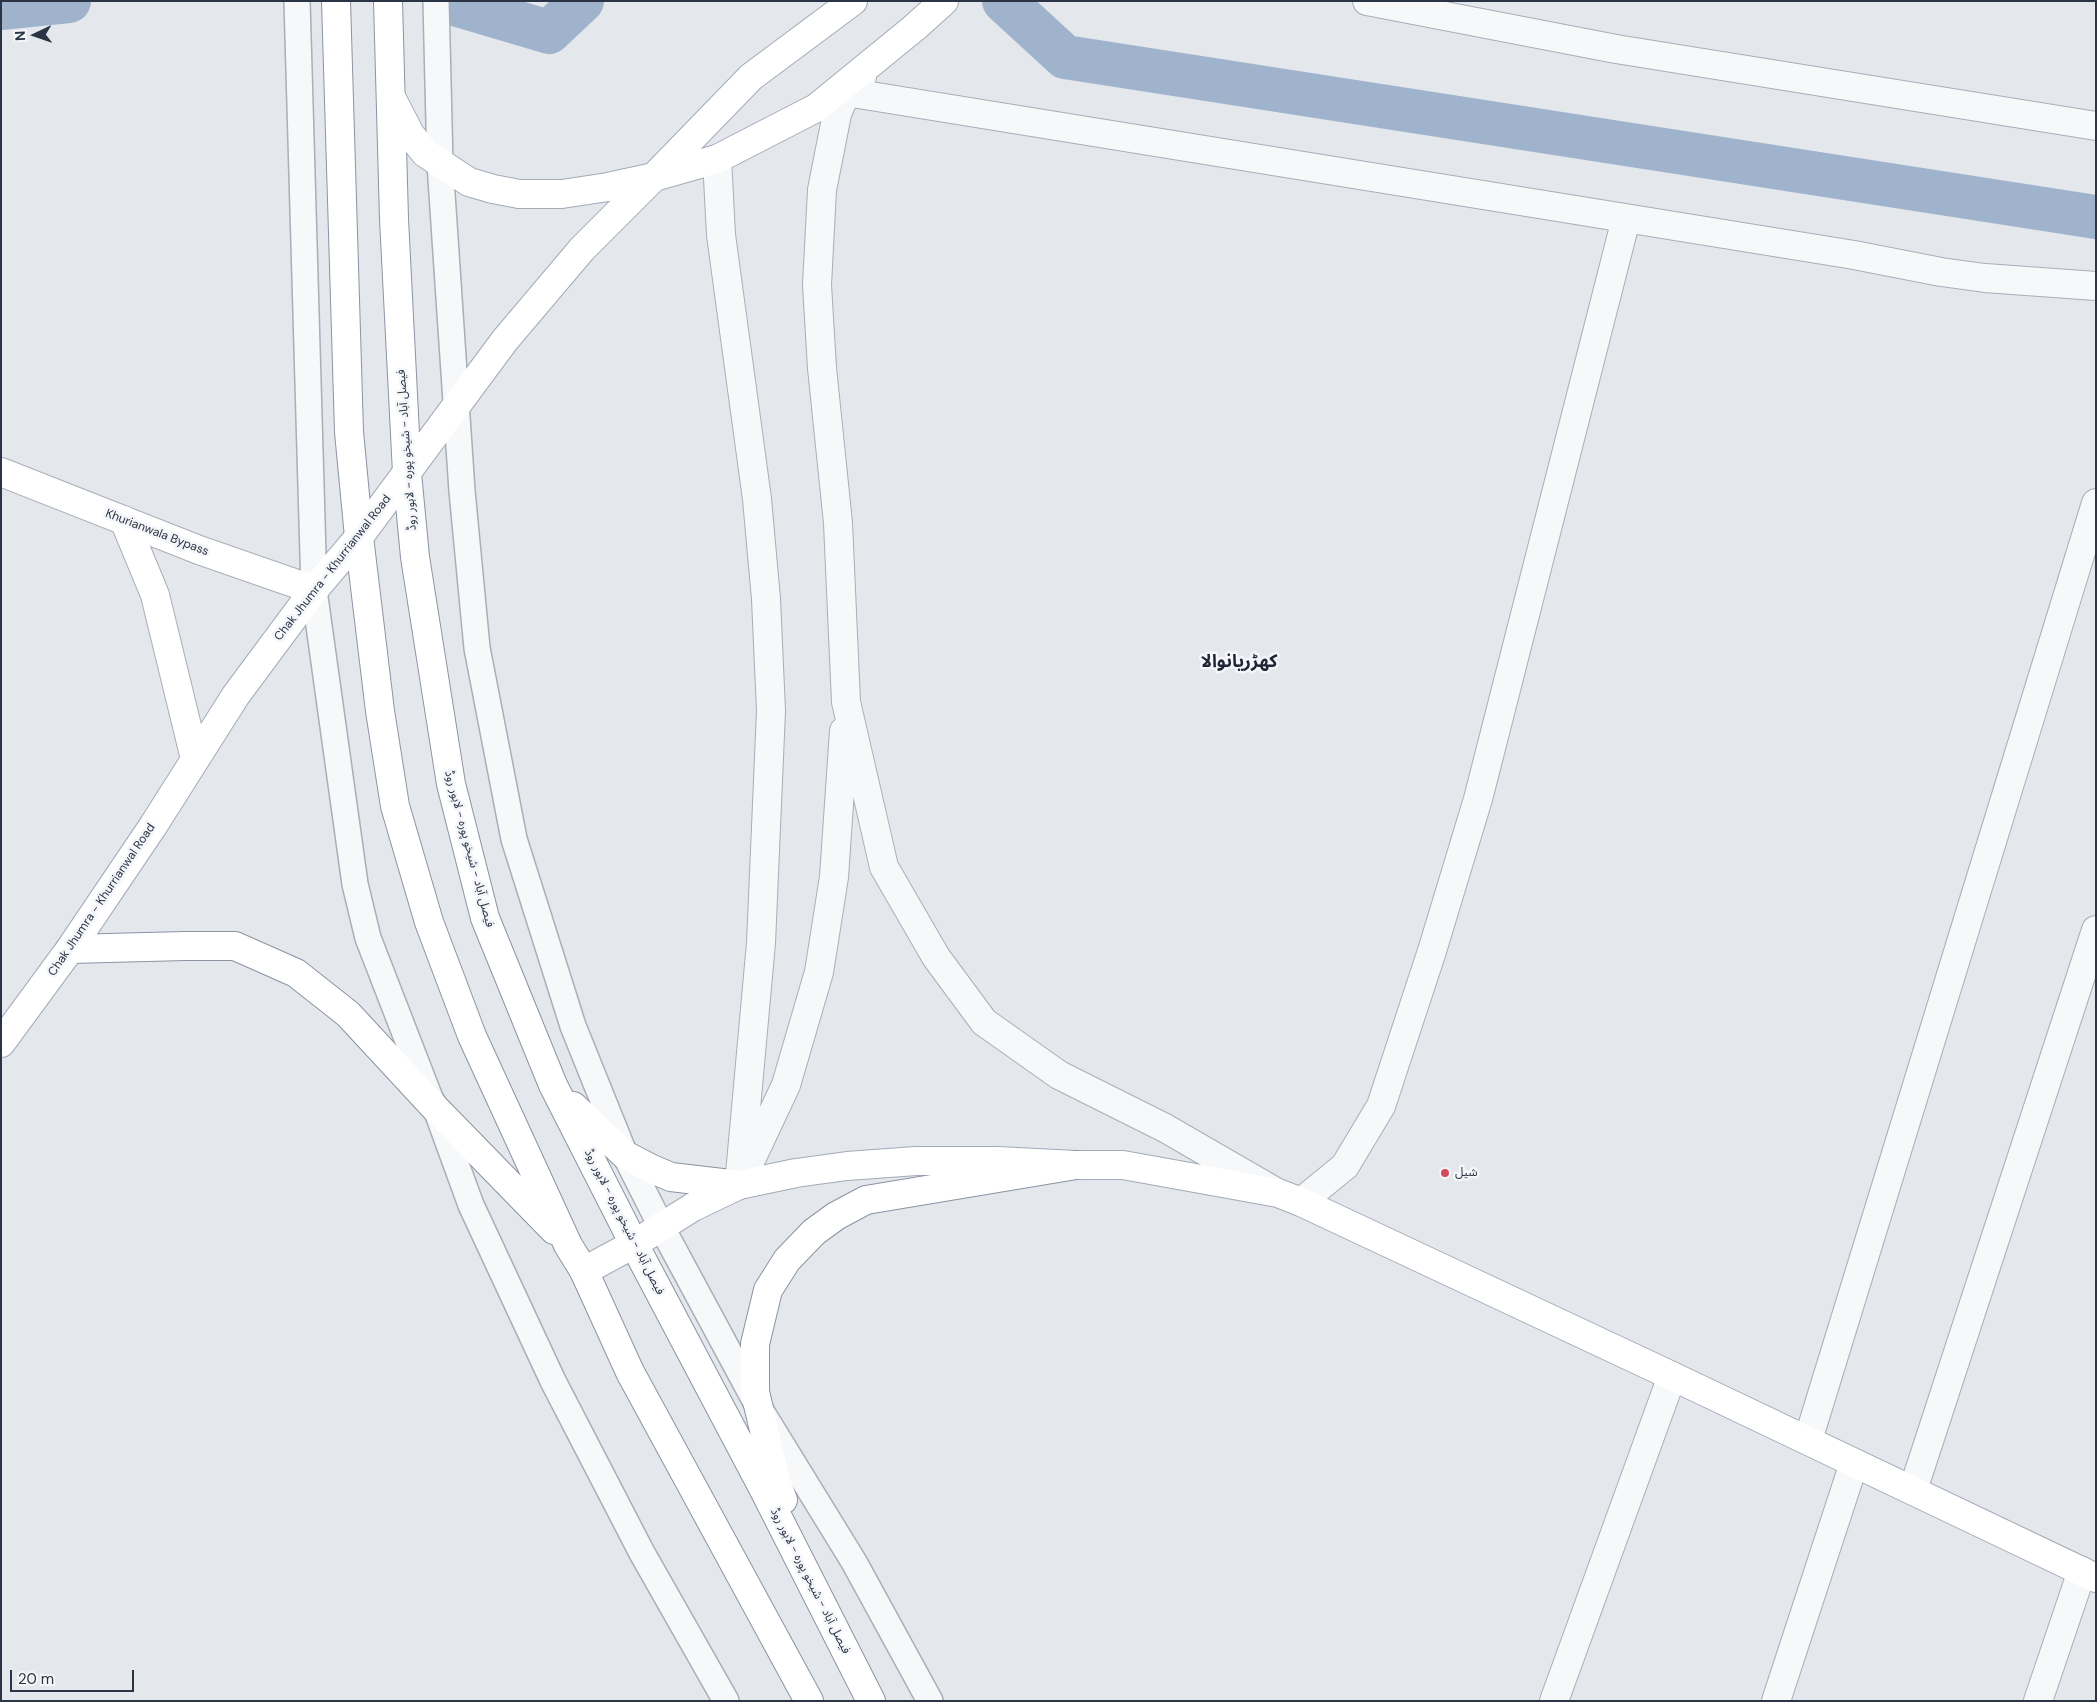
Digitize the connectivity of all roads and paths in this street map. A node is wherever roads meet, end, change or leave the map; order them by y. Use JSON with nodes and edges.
{"nodes":[{"id":1,"x":298,"y":1,"type":"edge"},
{"id":2,"x":336,"y":1,"type":"edge"},
{"id":3,"x":388,"y":1,"type":"edge"},
{"id":4,"x":436,"y":1,"type":"edge"},
{"id":5,"x":853,"y":1,"type":"edge"},
{"id":6,"x":944,"y":1,"type":"edge"},
{"id":7,"x":1367,"y":1,"type":"edge"},
{"id":8,"x":914,"y":28,"type":"junction"},
{"id":9,"x":846,"y":92,"type":"junction"},
{"id":10,"x":391,"y":97,"type":"junction"},
{"id":11,"x":2096,"y":126,"type":"edge"},
{"id":12,"x":717,"y":160,"type":"junction"},
{"id":13,"x":440,"y":164,"type":"junction"},
{"id":14,"x":654,"y":178,"type":"junction"},
{"id":15,"x":1626,"y":219,"type":"junction"},
{"id":16,"x":2096,"y":286,"type":"edge"},
{"id":17,"x":457,"y":403,"type":"junction"},
{"id":18,"x":1,"y":472,"type":"edge"},
{"id":19,"x":407,"y":473,"type":"junction"},
{"id":20,"x":2096,"y":503,"type":"edge"},
{"id":21,"x":124,"y":520,"type":"junction"},
{"id":22,"x":359,"y":537,"type":"junction"},
{"id":23,"x":314,"y":590,"type":"junction"},
{"id":24,"x":846,"y":702,"type":"junction"},
{"id":25,"x":195,"y":759,"type":"junction"},
{"id":26,"x":2096,"y":930,"type":"edge"},
{"id":27,"x":70,"y":949,"type":"junction"},
{"id":28,"x":1,"y":1044,"type":"edge"},
{"id":29,"x":553,"y":1085,"type":"junction"},
{"id":30,"x":436,"y":1109,"type":"junction"},
{"id":31,"x":625,"y":1155,"type":"junction"},
{"id":32,"x":1076,"y":1165,"type":"junction"},
{"id":33,"x":740,"y":1185,"type":"junction"},
{"id":34,"x":1290,"y":1198,"type":"junction"},
{"id":35,"x":661,"y":1226,"type":"junction"},
{"id":36,"x":634,"y":1244,"type":"junction"},
{"id":37,"x":568,"y":1245,"type":"junction"},
{"id":38,"x":584,"y":1271,"type":"junction"},
{"id":39,"x":1672,"y":1376,"type":"junction"},
{"id":40,"x":758,"y":1406,"type":"junction"},
{"id":41,"x":1808,"y":1440,"type":"junction"},
{"id":42,"x":1854,"y":1462,"type":"junction"},
{"id":43,"x":1913,"y":1490,"type":"junction"},
{"id":44,"x":2089,"y":1575,"type":"edge"},
{"id":45,"x":831,"y":1622,"type":"junction"},
{"id":46,"x":726,"y":1701,"type":"edge"},
{"id":47,"x":809,"y":1701,"type":"edge"},
{"id":48,"x":871,"y":1701,"type":"edge"},
{"id":49,"x":930,"y":1701,"type":"edge"},
{"id":50,"x":1554,"y":1701,"type":"edge"},
{"id":51,"x":1776,"y":1701,"type":"edge"},
{"id":52,"x":2038,"y":1701,"type":"edge"}],
"edges":[{"from":1,"to":23,"type":"lane"},
{"from":2,"to":22,"type":"main road"},
{"from":3,"to":10,"type":"main road","name":"فیصل آباد - شیخو پورہ - لاہور روڈ"},
{"from":4,"to":13,"type":"lane"},
{"from":5,"to":14,"type":"main road"},
{"from":6,"to":8,"type":"main road","name":"Chak Jhumra - Khurrianwal Road"},
{"from":7,"to":11,"type":"street"},
{"from":8,"to":9,"type":"street"},
{"from":8,"to":12,"type":"main road","name":"Chak Jhumra - Khurrianwal Road"},
{"from":9,"to":15,"type":"street"},
{"from":9,"to":24,"type":"street"},
{"from":10,"to":13,"type":"main road"},
{"from":10,"to":19,"type":"main road","name":"فیصل آباد - شیخو پورہ - لاہور روڈ"},
{"from":12,"to":14,"type":"main road","name":"Chak Jhumra - Khurrianwal Road"},
{"from":12,"to":33,"type":"street"},
{"from":13,"to":14,"type":"main road"},
{"from":13,"to":17,"type":"lane"},
{"from":14,"to":17,"type":"main road","name":"Chak Jhumra - Khurrianwal Road"},
{"from":15,"to":16,"type":"street"},
{"from":15,"to":34,"type":"street"},
{"from":17,"to":19,"type":"main road","name":"Chak Jhumra - Khurrianwal Road"},
{"from":17,"to":31,"type":"lane"},
{"from":18,"to":21,"type":"main road","name":"Khurianwala Bypass"},
{"from":19,"to":22,"type":"main road","name":"Chak Jhumra - Khurrianwal Road"},
{"from":19,"to":29,"type":"main road","name":"فیصل آباد - شیخو پورہ - لاہور روڈ"},
{"from":20,"to":41,"type":"street"},
{"from":21,"to":23,"type":"main road","name":"Khurianwala Bypass"},
{"from":21,"to":25,"type":"main road"},
{"from":22,"to":23,"type":"main road","name":"Chak Jhumra - Khurrianwal Road"},
{"from":22,"to":37,"type":"main road"},
{"from":23,"to":25,"type":"main road","name":"Chak Jhumra - Khurrianwal Road"},
{"from":23,"to":30,"type":"lane"},
{"from":24,"to":33,"type":"street"},
{"from":24,"to":34,"type":"street"},
{"from":25,"to":27,"type":"main road","name":"Chak Jhumra - Khurrianwal Road"},
{"from":26,"to":43,"type":"street"},
{"from":27,"to":28,"type":"main road","name":"Chak Jhumra - Khurrianwal Road"},
{"from":27,"to":30,"type":"main road"},
{"from":29,"to":31,"type":"main road"},
{"from":29,"to":36,"type":"main road","name":"فیصل آباد - شیخو پورہ - لاہور روڈ"},
{"from":30,"to":37,"type":"main road"},
{"from":30,"to":46,"type":"lane"},
{"from":31,"to":33,"type":"main road"},
{"from":31,"to":35,"type":"lane"},
{"from":32,"to":33,"type":"main road"},
{"from":32,"to":34,"type":"main road"},
{"from":32,"to":40,"type":"main road"},
{"from":33,"to":35,"type":"main road"},
{"from":34,"to":39,"type":"main road"},
{"from":35,"to":36,"type":"main road"},
{"from":35,"to":40,"type":"lane"},
{"from":36,"to":38,"type":"main road"},
{"from":36,"to":45,"type":"main road","name":"فیصل آباد - شیخو پورہ - لاہور روڈ"},
{"from":37,"to":38,"type":"main road"},
{"from":38,"to":47,"type":"main road"},
{"from":39,"to":41,"type":"main road"},
{"from":39,"to":50,"type":"street"},
{"from":40,"to":45,"type":"main road"},
{"from":40,"to":49,"type":"lane"},
{"from":41,"to":42,"type":"main road"},
{"from":42,"to":43,"type":"main road"},
{"from":42,"to":51,"type":"street"},
{"from":43,"to":44,"type":"main road"},
{"from":44,"to":52,"type":"street"},
{"from":45,"to":48,"type":"main road","name":"فیصل آباد - شیخو پورہ - لاہور روڈ"}]}
